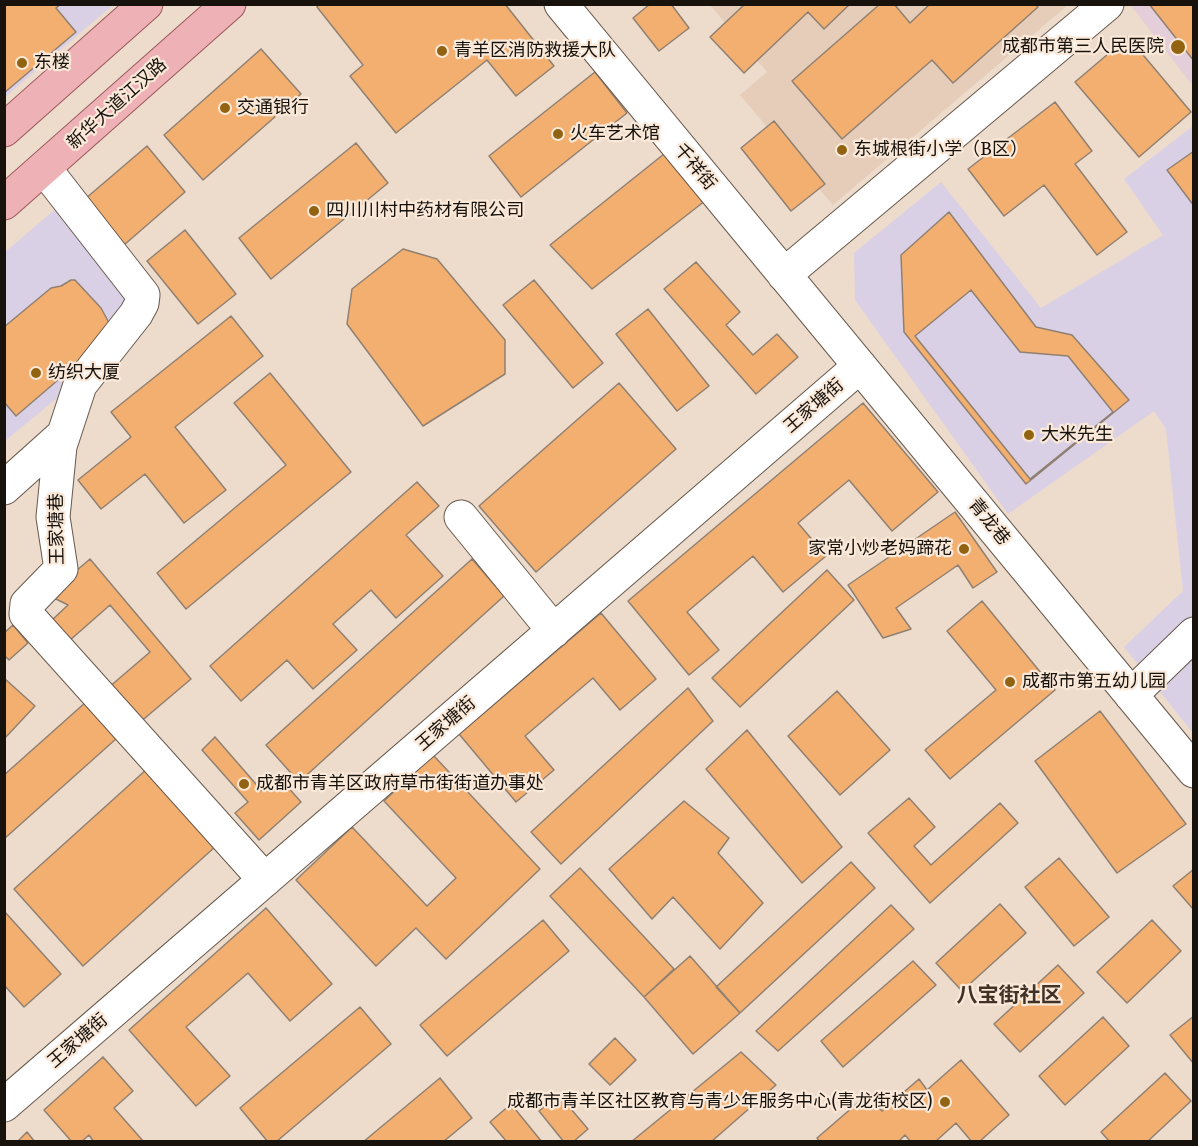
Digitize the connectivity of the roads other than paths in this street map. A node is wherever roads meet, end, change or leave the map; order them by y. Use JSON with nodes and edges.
{"nodes":[{"id":1,"x":146,"y":4,"type":"edge"},
{"id":2,"x":229,"y":4,"type":"edge"},
{"id":3,"x":561,"y":4,"type":"edge"},
{"id":4,"x":1107,"y":4,"type":"edge"},
{"id":5,"x":4,"y":130,"type":"edge"},
{"id":6,"x":45,"y":168,"type":"junction"},
{"id":7,"x":4,"y":203,"type":"edge"},
{"id":8,"x":784,"y":275,"type":"junction"},
{"id":9,"x":860,"y":366,"type":"junction"},
{"id":10,"x":63,"y":435,"type":"junction"},
{"id":11,"x":4,"y":488,"type":"edge"},
{"id":12,"x":461,"y":517,"type":"dead end"},
{"id":13,"x":554,"y":631,"type":"junction"},
{"id":14,"x":1194,"y":634,"type":"edge"},
{"id":15,"x":1131,"y":695,"type":"junction"},
{"id":16,"x":1194,"y":771,"type":"edge"},
{"id":17,"x":265,"y":880,"type":"junction"},
{"id":18,"x":4,"y":1105,"type":"edge"}],
"edges":[{"from":1,"to":5,"type":"main road"},
{"from":2,"to":6,"type":"main road","name":"新华大道江汉路"},
{"from":3,"to":8,"type":"street","name":"千祥街"},
{"from":4,"to":8,"type":"street"},
{"from":6,"to":7,"type":"main road","name":"新华大道江汉路"},
{"from":6,"to":10,"type":"street","name":"王家塘巷"},
{"from":8,"to":9,"type":"street","name":"青龙巷"},
{"from":9,"to":13,"type":"street","name":"王家塘街"},
{"from":9,"to":15,"type":"street","name":"青龙巷"},
{"from":10,"to":11,"type":"street"},
{"from":10,"to":17,"type":"street","name":"王家塘巷"},
{"from":12,"to":13,"type":"street"},
{"from":13,"to":17,"type":"street","name":"王家塘街"},
{"from":14,"to":15,"type":"street"},
{"from":15,"to":16,"type":"street","name":"青龙巷"},
{"from":17,"to":18,"type":"street","name":"王家塘街"}]}
